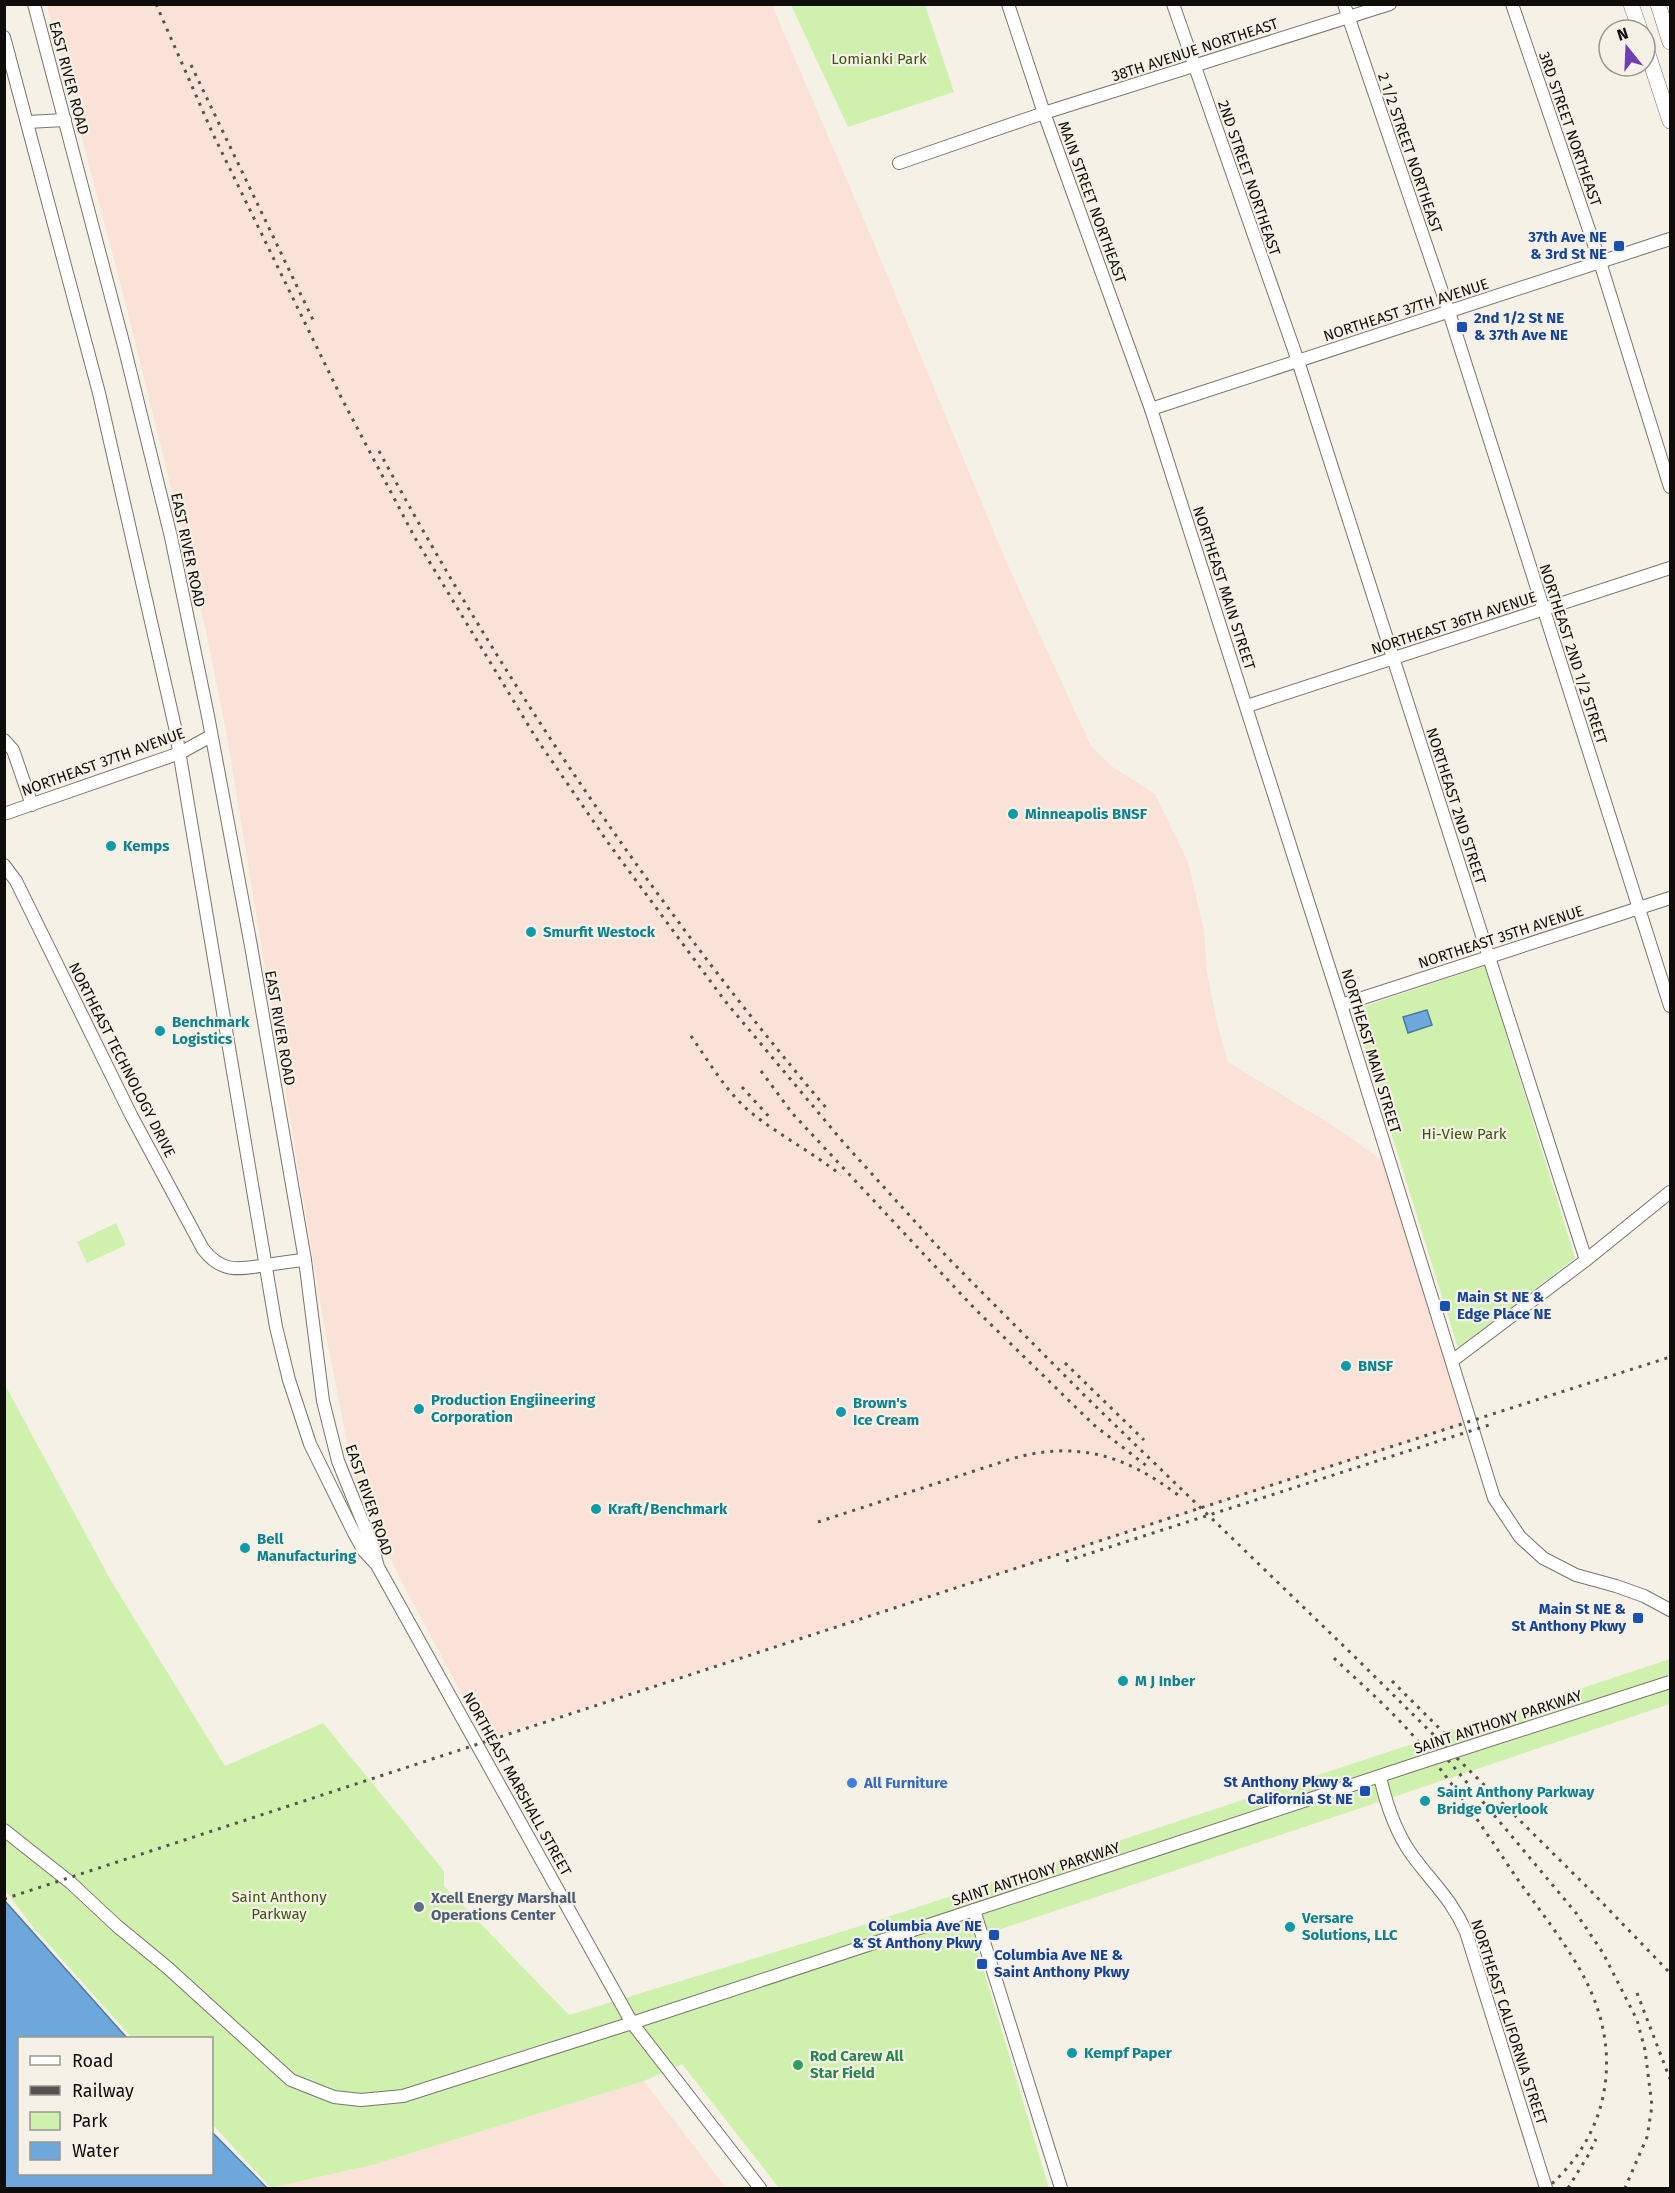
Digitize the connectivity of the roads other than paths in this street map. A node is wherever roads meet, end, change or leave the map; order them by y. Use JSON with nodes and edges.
{"nodes":[{"id":1,"x":34,"y":4,"type":"edge"},
{"id":2,"x":1008,"y":4,"type":"edge"},
{"id":3,"x":1173,"y":4,"type":"edge"},
{"id":4,"x":1344,"y":4,"type":"edge"},
{"id":5,"x":1390,"y":4,"type":"edge"},
{"id":6,"x":1512,"y":4,"type":"edge"},
{"id":7,"x":1658,"y":4,"type":"edge"},
{"id":8,"x":1348,"y":18,"type":"junction"},
{"id":9,"x":4,"y":38,"type":"edge"},
{"id":10,"x":1671,"y":42,"type":"edge"},
{"id":11,"x":1194,"y":66,"type":"junction"},
{"id":12,"x":1656,"y":78,"type":"edge"},
{"id":13,"x":1044,"y":113,"type":"junction"},
{"id":14,"x":65,"y":120,"type":"junction"},
{"id":15,"x":1671,"y":121,"type":"edge"},
{"id":16,"x":27,"y":122,"type":"junction"},
{"id":17,"x":899,"y":163,"type":"dead end"},
{"id":18,"x":1671,"y":239,"type":"edge"},
{"id":19,"x":1600,"y":262,"type":"junction"},
{"id":20,"x":1449,"y":312,"type":"junction"},
{"id":21,"x":1298,"y":361,"type":"junction"},
{"id":22,"x":1151,"y":409,"type":"junction"},
{"id":23,"x":1671,"y":487,"type":"edge"},
{"id":24,"x":1671,"y":568,"type":"edge"},
{"id":25,"x":1543,"y":610,"type":"junction"},
{"id":26,"x":1393,"y":658,"type":"junction"},
{"id":27,"x":1247,"y":706,"type":"junction"},
{"id":28,"x":211,"y":736,"type":"junction"},
{"id":29,"x":4,"y":740,"type":"edge"},
{"id":30,"x":180,"y":753,"type":"junction"},
{"id":31,"x":32,"y":805,"type":"junction"},
{"id":32,"x":4,"y":814,"type":"edge"},
{"id":33,"x":4,"y":865,"type":"edge"},
{"id":34,"x":1671,"y":897,"type":"edge"},
{"id":35,"x":1638,"y":908,"type":"junction"},
{"id":36,"x":1488,"y":957,"type":"junction"},
{"id":37,"x":1341,"y":1005,"type":"junction"},
{"id":38,"x":1671,"y":1006,"type":"edge"},
{"id":39,"x":1671,"y":1192,"type":"edge"},
{"id":40,"x":305,"y":1260,"type":"junction"},
{"id":41,"x":1586,"y":1260,"type":"junction"},
{"id":42,"x":265,"y":1265,"type":"junction"},
{"id":43,"x":1452,"y":1361,"type":"junction"},
{"id":44,"x":378,"y":1567,"type":"junction"},
{"id":45,"x":1671,"y":1610,"type":"edge"},
{"id":46,"x":1670,"y":1682,"type":"edge"},
{"id":47,"x":1380,"y":1777,"type":"junction"},
{"id":48,"x":4,"y":1830,"type":"edge"},
{"id":49,"x":974,"y":1910,"type":"junction"},
{"id":50,"x":632,"y":2023,"type":"junction"},
{"id":51,"x":760,"y":2188,"type":"edge"},
{"id":52,"x":1061,"y":2188,"type":"edge"},
{"id":53,"x":1546,"y":2188,"type":"edge"}],
"edges":[{"from":1,"to":14,"type":"street","name":"EAST RIVER ROAD"},
{"from":2,"to":13,"type":"street","name":"MAIN STREET NORTHEAST"},
{"from":3,"to":11,"type":"street","name":"2ND STREET NORTHEAST"},
{"from":4,"to":8,"type":"street","name":"2 1/2 STREET NORTHEAST"},
{"from":5,"to":8,"type":"street","name":"38TH AVENUE NORTHEAST"},
{"from":6,"to":19,"type":"street","name":"3RD STREET NORTHEAST"},
{"from":7,"to":10,"type":"main road"},
{"from":8,"to":11,"type":"street","name":"38TH AVENUE NORTHEAST"},
{"from":8,"to":20,"type":"street","name":"2 1/2 STREET NORTHEAST"},
{"from":9,"to":16,"type":"street","name":"EAST RIVER ROAD"},
{"from":11,"to":13,"type":"street","name":"38TH AVENUE NORTHEAST"},
{"from":11,"to":21,"type":"street","name":"2ND STREET NORTHEAST"},
{"from":12,"to":15,"type":"main road"},
{"from":13,"to":17,"type":"street","name":"38TH AVENUE NORTHEAST"},
{"from":13,"to":22,"type":"street","name":"MAIN STREET NORTHEAST"},
{"from":14,"to":16,"type":"street"},
{"from":14,"to":28,"type":"street","name":"EAST RIVER ROAD"},
{"from":16,"to":30,"type":"street","name":"EAST RIVER ROAD"},
{"from":18,"to":19,"type":"street","name":"NORTHEAST 37TH AVENUE"},
{"from":19,"to":20,"type":"street","name":"NORTHEAST 37TH AVENUE"},
{"from":19,"to":23,"type":"street","name":"3RD STREET NORTHEAST"},
{"from":20,"to":21,"type":"street","name":"NORTHEAST 37TH AVENUE"},
{"from":20,"to":25,"type":"street","name":"NORTHEAST 2ND 1/2 STREET"},
{"from":21,"to":22,"type":"street","name":"NORTHEAST 37TH AVENUE"},
{"from":21,"to":26,"type":"street","name":"NORTHEAST 2ND STREET"},
{"from":22,"to":27,"type":"street","name":"NORTHEAST MAIN STREET"},
{"from":24,"to":25,"type":"street","name":"NORTHEAST 36TH AVENUE"},
{"from":25,"to":26,"type":"street","name":"NORTHEAST 36TH AVENUE"},
{"from":25,"to":35,"type":"street","name":"NORTHEAST 2ND 1/2 STREET"},
{"from":26,"to":27,"type":"street","name":"NORTHEAST 36TH AVENUE"},
{"from":26,"to":36,"type":"street","name":"NORTHEAST 2ND STREET"},
{"from":27,"to":37,"type":"street","name":"NORTHEAST MAIN STREET"},
{"from":28,"to":30,"type":"street","name":"NORTHEAST 37TH AVENUE"},
{"from":28,"to":40,"type":"street","name":"EAST RIVER ROAD"},
{"from":29,"to":31,"type":"street"},
{"from":30,"to":31,"type":"street","name":"NORTHEAST 37TH AVENUE"},
{"from":30,"to":42,"type":"street","name":"EAST RIVER ROAD"},
{"from":31,"to":32,"type":"street","name":"NORTHEAST 37TH AVENUE"},
{"from":33,"to":42,"type":"street","name":"NORTHEAST TECHNOLOGY DRIVE"},
{"from":34,"to":35,"type":"street","name":"NORTHEAST 35TH AVENUE"},
{"from":35,"to":36,"type":"street","name":"NORTHEAST 35TH AVENUE"},
{"from":35,"to":38,"type":"street","name":"NORTHEAST 2ND 1/2 STREET"},
{"from":36,"to":37,"type":"street","name":"NORTHEAST 35TH AVENUE"},
{"from":36,"to":41,"type":"street","name":"NORTHEAST 2ND STREET"},
{"from":37,"to":43,"type":"street","name":"NORTHEAST MAIN STREET"},
{"from":39,"to":41,"type":"street"},
{"from":40,"to":42,"type":"street"},
{"from":40,"to":44,"type":"street","name":"EAST RIVER ROAD"},
{"from":41,"to":43,"type":"street"},
{"from":42,"to":44,"type":"street","name":"EAST RIVER ROAD"},
{"from":43,"to":45,"type":"street","name":"NORTHEAST MAIN STREET"},
{"from":44,"to":50,"type":"street","name":"NORTHEAST MARSHALL STREET"},
{"from":46,"to":47,"type":"street","name":"SAINT ANTHONY PARKWAY","bridge":true},
{"from":47,"to":49,"type":"street","name":"SAINT ANTHONY PARKWAY"},
{"from":47,"to":53,"type":"street","name":"NORTHEAST CALIFORNIA STREET"},
{"from":48,"to":50,"type":"street","name":"SAINT ANTHONY PARKWAY"},
{"from":49,"to":50,"type":"street","name":"SAINT ANTHONY PARKWAY"},
{"from":49,"to":52,"type":"street"},
{"from":50,"to":51,"type":"street","name":"NORTHEAST MARSHALL STREET"}]}
